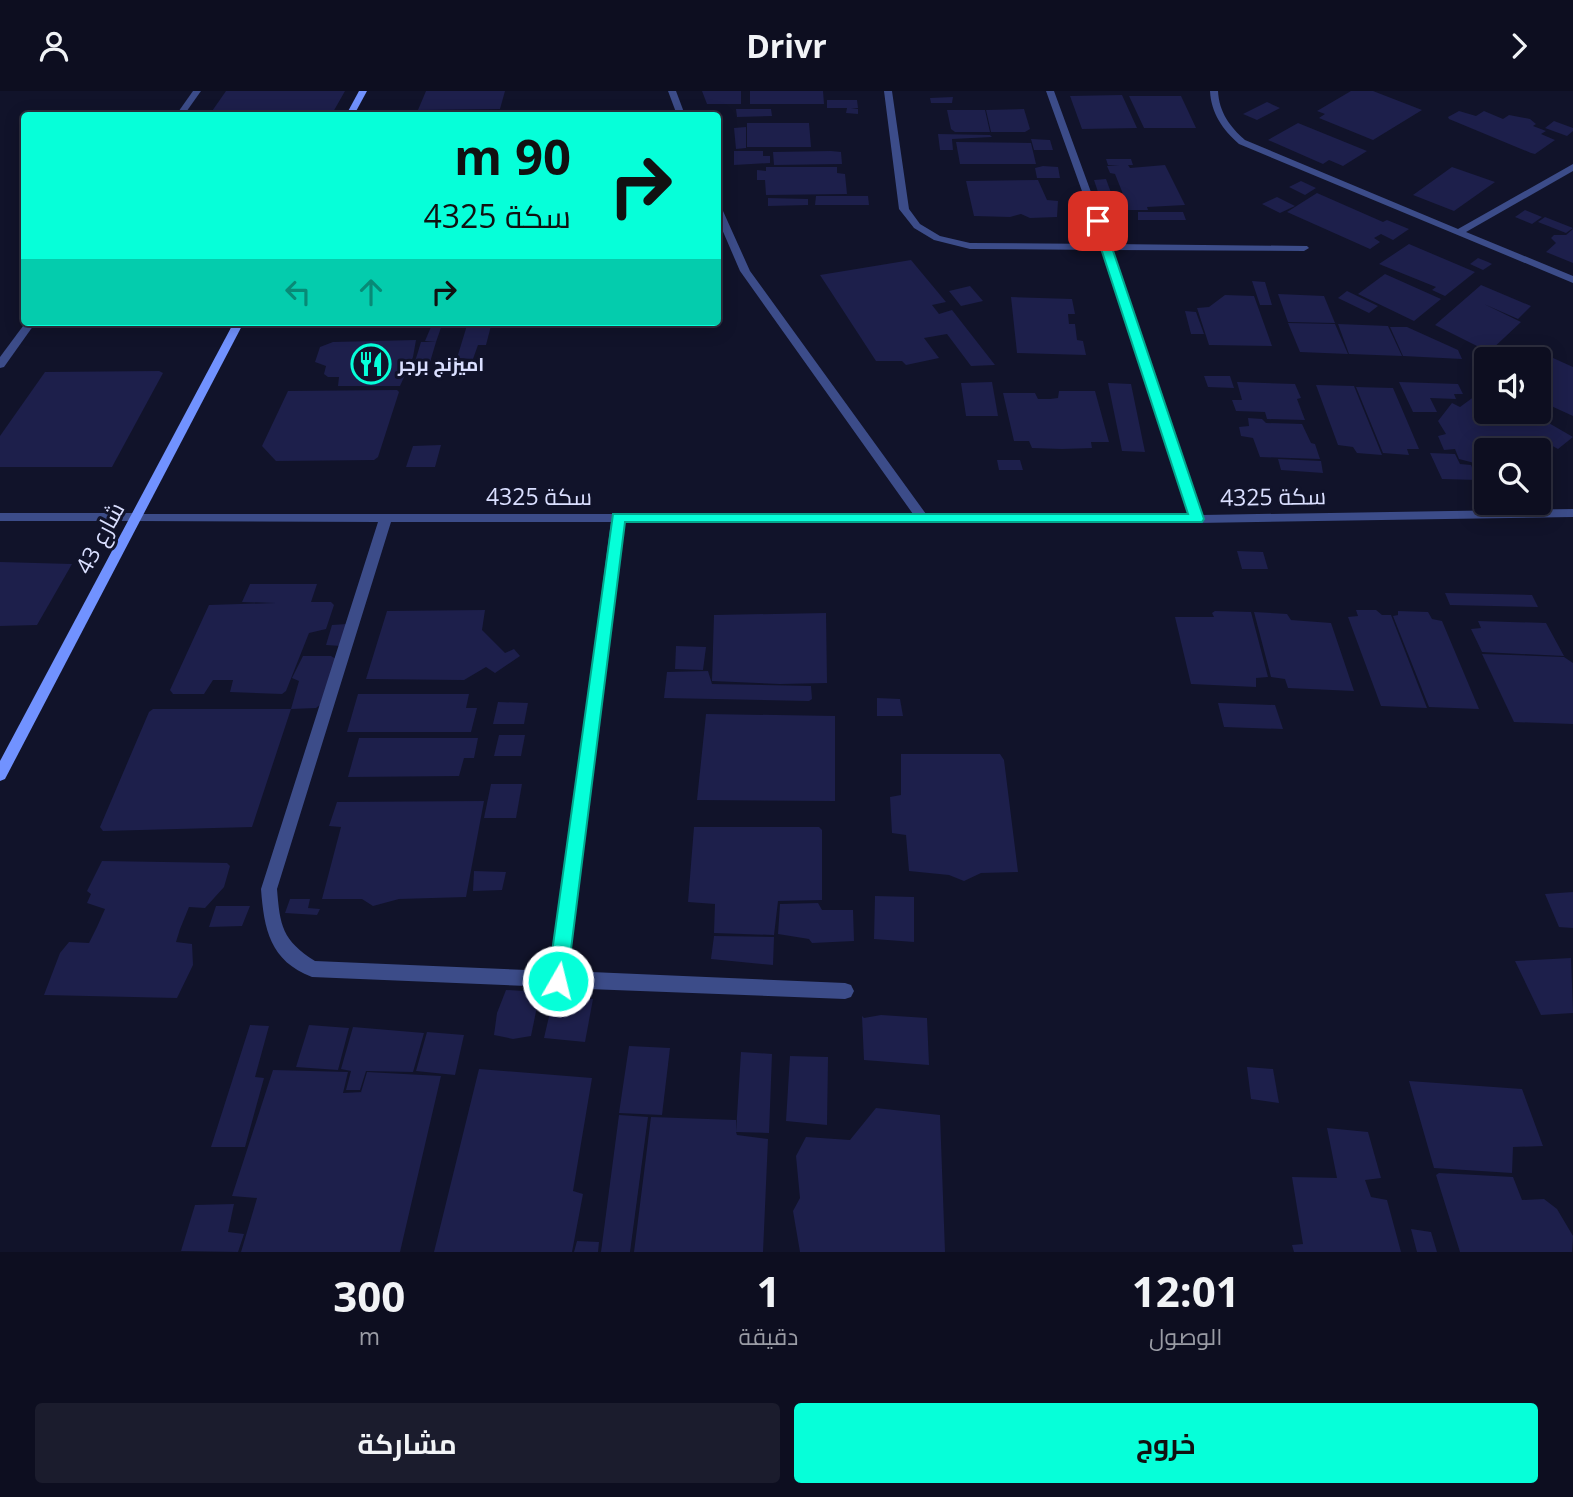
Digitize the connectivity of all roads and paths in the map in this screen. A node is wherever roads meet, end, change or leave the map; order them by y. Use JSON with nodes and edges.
{"nodes":[{"id":1,"x":197,"y":91,"type":"edge"},
{"id":2,"x":363,"y":91,"type":"edge"},
{"id":3,"x":672,"y":91,"type":"edge"},
{"id":4,"x":888,"y":91,"type":"edge"},
{"id":5,"x":1050,"y":91,"type":"edge"},
{"id":6,"x":1214,"y":91,"type":"edge"},
{"id":7,"x":182,"y":112,"type":"edge"},
{"id":8,"x":352,"y":112,"type":"edge"},
{"id":9,"x":680,"y":112,"type":"edge"},
{"id":10,"x":1573,"y":167,"type":"edge"},
{"id":11,"x":721,"y":218,"type":"edge"},
{"id":12,"x":1461,"y":232,"type":"junction"},
{"id":13,"x":1107,"y":247,"type":"junction"},
{"id":14,"x":1304,"y":248,"type":"dead end"},
{"id":15,"x":1573,"y":280,"type":"edge"},
{"id":16,"x":28,"y":326,"type":"edge"},
{"id":17,"x":237,"y":326,"type":"edge"},
{"id":18,"x":0,"y":365,"type":"edge"},
{"id":19,"x":1572,"y":514,"type":"edge"},
{"id":20,"x":0,"y":517,"type":"edge"},
{"id":21,"x":135,"y":517,"type":"junction"},
{"id":22,"x":618,"y":517,"type":"junction"},
{"id":23,"x":922,"y":518,"type":"junction"},
{"id":24,"x":1197,"y":519,"type":"junction"},
{"id":25,"x":385,"y":520,"type":"junction"},
{"id":26,"x":0,"y":775,"type":"edge"},
{"id":27,"x":558,"y":981,"type":"junction"},
{"id":28,"x":845,"y":991,"type":"dead end"}],
"edges":[{"from":1,"to":7,"type":"street"},
{"from":2,"to":8,"type":"street"},
{"from":3,"to":9,"type":"street"},
{"from":4,"to":13,"type":"street"},
{"from":5,"to":13,"type":"street"},
{"from":6,"to":12,"type":"street"},
{"from":10,"to":12,"type":"street"},
{"from":11,"to":23,"type":"street"},
{"from":12,"to":15,"type":"street"},
{"from":13,"to":14,"type":"street"},
{"from":13,"to":24,"type":"street"},
{"from":16,"to":18,"type":"street"},
{"from":17,"to":21,"type":"street","name":"شارع 43"},
{"from":19,"to":24,"type":"street","name":"سكة 4325"},
{"from":20,"to":21,"type":"street","name":"سكة 4325"},
{"from":21,"to":25,"type":"street","name":"سكة 4325"},
{"from":21,"to":26,"type":"street","name":"شارع 43"},
{"from":22,"to":23,"type":"street","name":"سكة 4325"},
{"from":22,"to":25,"type":"street","name":"سكة 4325"},
{"from":22,"to":27,"type":"street"},
{"from":23,"to":24,"type":"street","name":"سكة 4325"},
{"from":25,"to":27,"type":"street"},
{"from":27,"to":28,"type":"street"}]}
